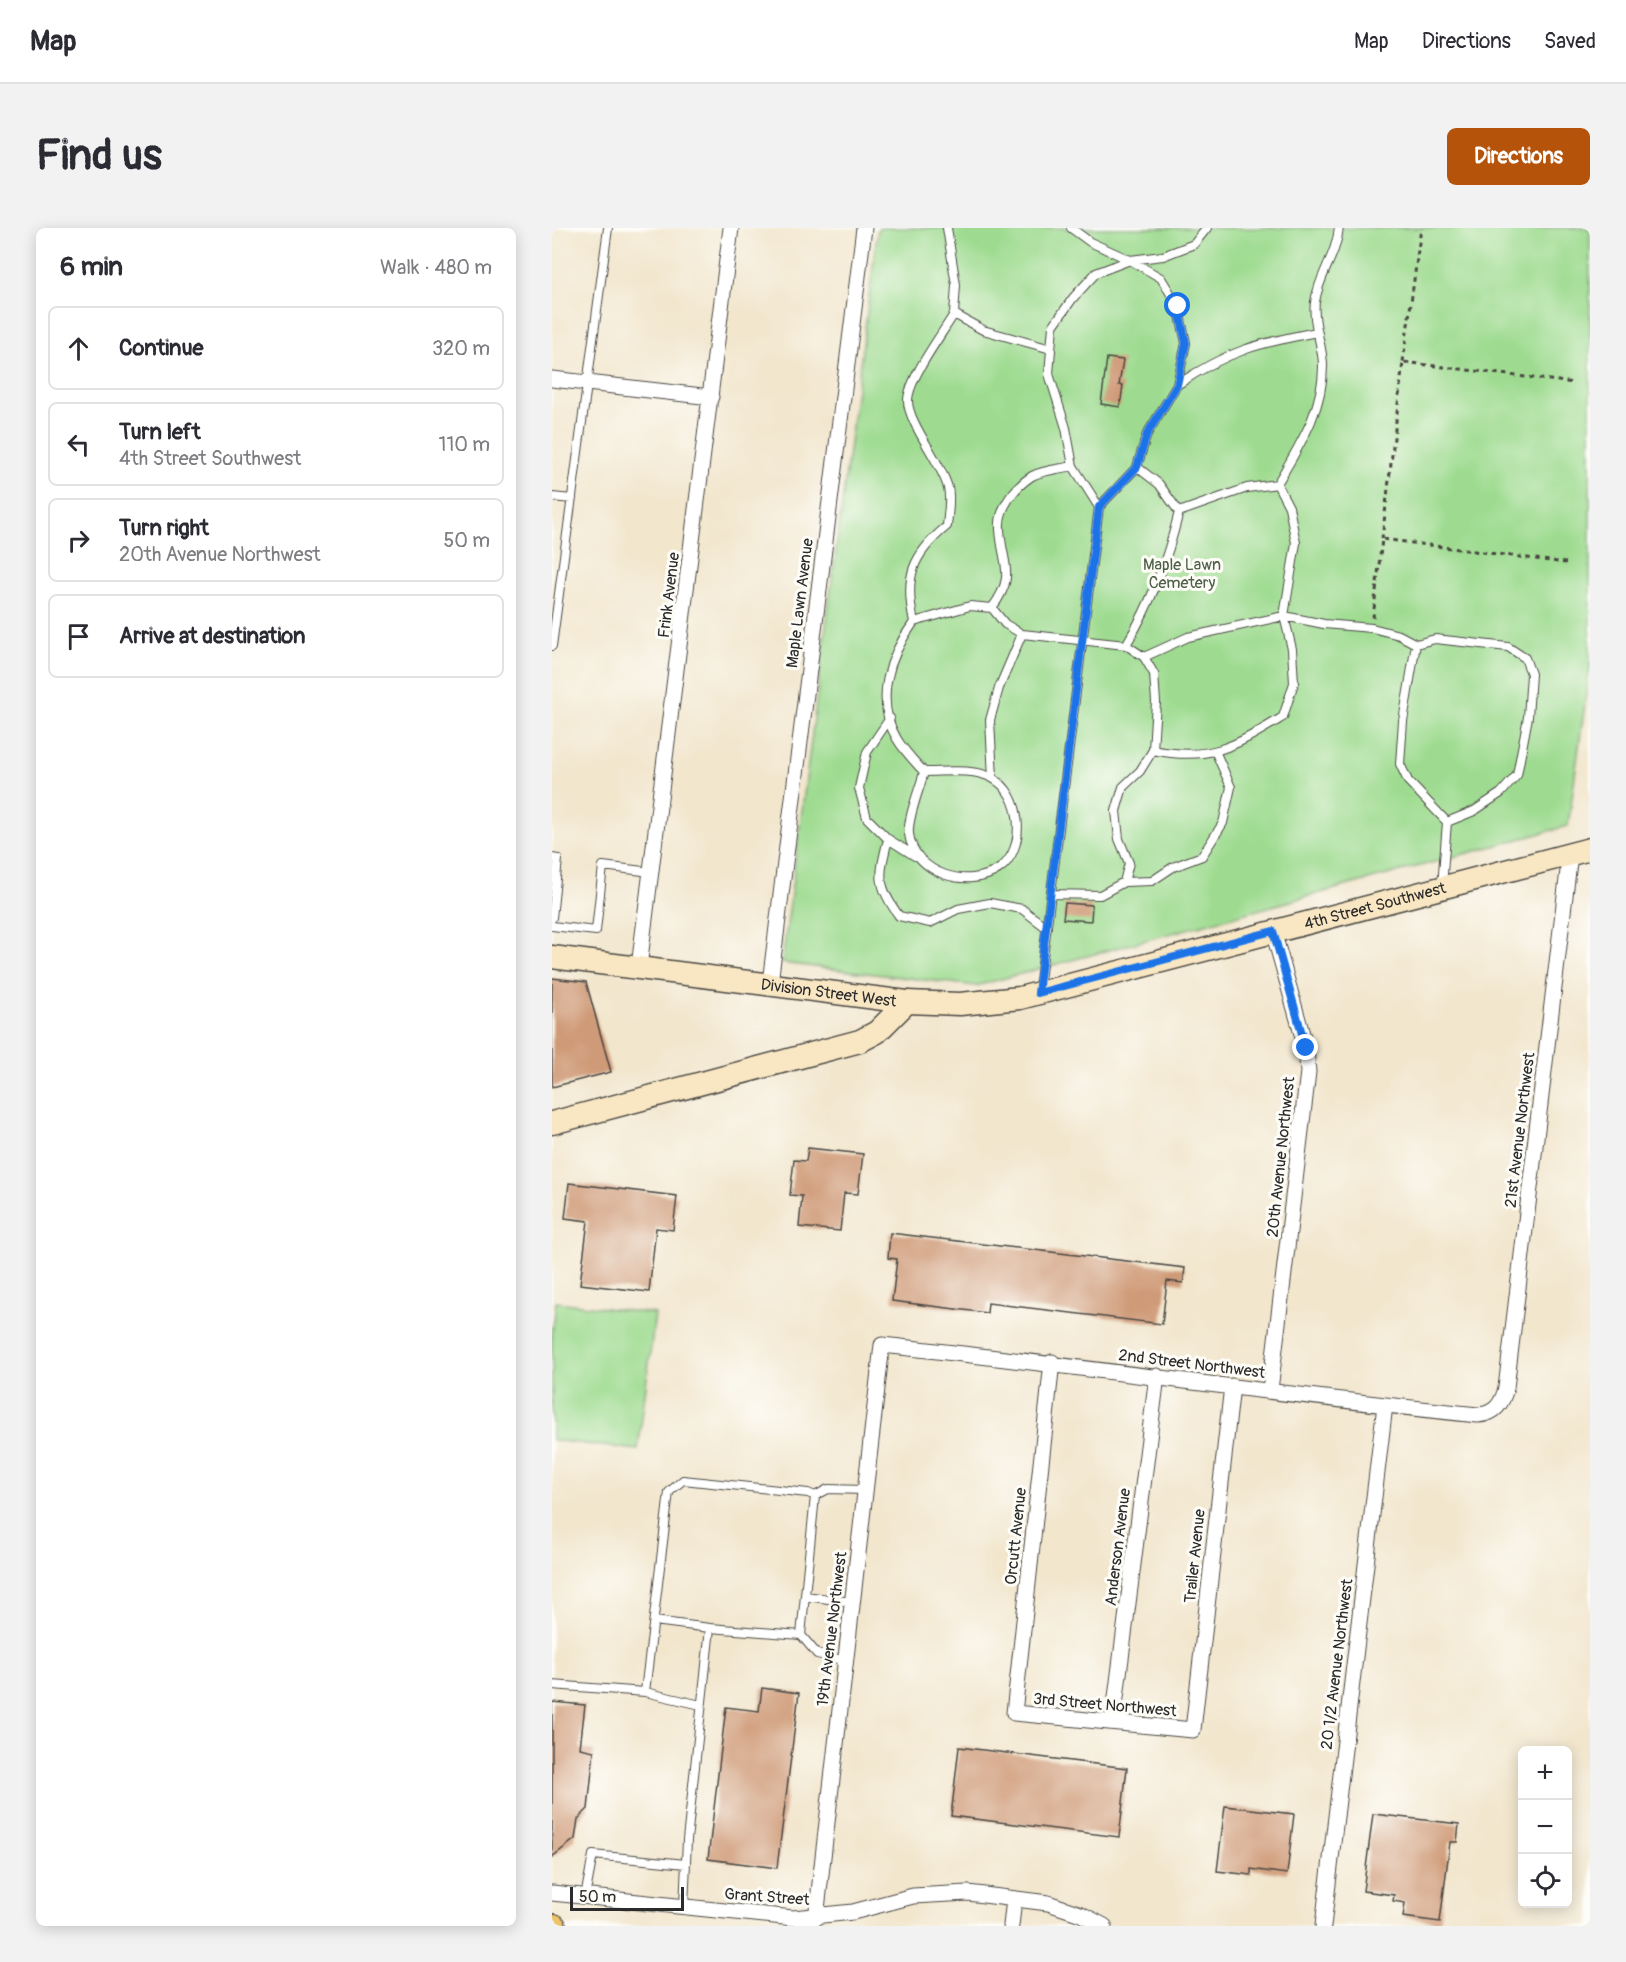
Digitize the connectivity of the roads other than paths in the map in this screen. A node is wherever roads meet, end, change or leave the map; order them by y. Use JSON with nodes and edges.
{"nodes":[{"id":1,"x":608,"y":228,"type":"edge"},
{"id":2,"x":731,"y":228,"type":"edge"},
{"id":3,"x":864,"y":228,"type":"edge"},
{"id":4,"x":947,"y":228,"type":"edge"},
{"id":5,"x":1071,"y":228,"type":"edge"},
{"id":6,"x":1207,"y":228,"type":"edge"},
{"id":7,"x":1339,"y":228,"type":"edge"},
{"id":8,"x":1130,"y":260,"type":"junction"},
{"id":9,"x":954,"y":314,"type":"junction"},
{"id":10,"x":1317,"y":332,"type":"junction"},
{"id":11,"x":1051,"y":349,"type":"junction"},
{"id":12,"x":552,"y":379,"type":"edge"},
{"id":13,"x":588,"y":383,"type":"junction"},
{"id":14,"x":1177,"y":385,"type":"junction"},
{"id":15,"x":711,"y":397,"type":"junction"},
{"id":16,"x":1073,"y":466,"type":"junction"},
{"id":17,"x":1137,"y":467,"type":"junction"},
{"id":18,"x":1277,"y":484,"type":"junction"},
{"id":19,"x":552,"y":496,"type":"edge"},
{"id":20,"x":572,"y":499,"type":"junction"},
{"id":21,"x":1099,"y":507,"type":"junction"},
{"id":22,"x":1179,"y":512,"type":"junction"},
{"id":23,"x":992,"y":608,"type":"junction"},
{"id":24,"x":1284,"y":616,"type":"junction"},
{"id":25,"x":914,"y":622,"type":"junction"},
{"id":26,"x":1022,"y":634,"type":"junction"},
{"id":27,"x":1081,"y":640,"type":"junction"},
{"id":28,"x":1416,"y":644,"type":"junction"},
{"id":29,"x":1126,"y":645,"type":"junction"},
{"id":30,"x":552,"y":646,"type":"edge"},
{"id":31,"x":1144,"y":657,"type":"junction"},
{"id":32,"x":890,"y":718,"type":"junction"},
{"id":33,"x":1153,"y":750,"type":"junction"},
{"id":34,"x":1216,"y":753,"type":"junction"},
{"id":35,"x":924,"y":772,"type":"junction"},
{"id":36,"x":993,"y":778,"type":"junction"},
{"id":37,"x":1447,"y":822,"type":"junction"},
{"id":38,"x":888,"y":838,"type":"junction"},
{"id":39,"x":1580,"y":851,"type":"edge"},
{"id":40,"x":915,"y":856,"type":"junction"},
{"id":41,"x":552,"y":858,"type":"edge"},
{"id":42,"x":651,"y":872,"type":"junction"},
{"id":43,"x":1124,"y":882,"type":"junction"},
{"id":44,"x":1442,"y":887,"type":"junction"},
{"id":45,"x":1051,"y":894,"type":"junction"},
{"id":46,"x":552,"y":918,"type":"edge"},
{"id":47,"x":552,"y":926,"type":"edge"},
{"id":48,"x":1047,"y":928,"type":"junction"},
{"id":49,"x":1273,"y":931,"type":"junction"},
{"id":50,"x":552,"y":957,"type":"edge"},
{"id":51,"x":639,"y":967,"type":"junction"},
{"id":52,"x":770,"y":983,"type":"junction"},
{"id":53,"x":1029,"y":996,"type":"junction"},
{"id":54,"x":907,"y":1002,"type":"junction"},
{"id":55,"x":552,"y":1123,"type":"edge"},
{"id":56,"x":882,"y":1345,"type":"joint"},
{"id":57,"x":1052,"y":1362,"type":"junction"},
{"id":58,"x":1157,"y":1376,"type":"junction"},
{"id":59,"x":1232,"y":1386,"type":"junction"},
{"id":60,"x":1270,"y":1390,"type":"junction"},
{"id":61,"x":1385,"y":1406,"type":"junction"},
{"id":62,"x":1497,"y":1408,"type":"joint"},
{"id":63,"x":865,"y":1490,"type":"junction"},
{"id":64,"x":815,"y":1496,"type":"junction"},
{"id":65,"x":805,"y":1596,"type":"junction"},
{"id":66,"x":852,"y":1602,"type":"junction"},
{"id":67,"x":654,"y":1621,"type":"junction"},
{"id":68,"x":710,"y":1628,"type":"junction"},
{"id":69,"x":801,"y":1635,"type":"junction"},
{"id":70,"x":846,"y":1661,"type":"junction"},
{"id":71,"x":552,"y":1685,"type":"edge"},
{"id":72,"x":645,"y":1692,"type":"junction"},
{"id":73,"x":702,"y":1705,"type":"junction"},
{"id":74,"x":1014,"y":1713,"type":"joint"},
{"id":75,"x":1113,"y":1721,"type":"junction"},
{"id":76,"x":1193,"y":1730,"type":"joint"},
{"id":77,"x":686,"y":1864,"type":"junction"},
{"id":78,"x":552,"y":1893,"type":"edge"},
{"id":79,"x":585,"y":1897,"type":"junction"},
{"id":80,"x":1014,"y":1899,"type":"junction"},
{"id":81,"x":684,"y":1907,"type":"junction"},
{"id":82,"x":816,"y":1918,"type":"junction"},
{"id":83,"x":1011,"y":1926,"type":"edge"},
{"id":84,"x":1104,"y":1926,"type":"edge"},
{"id":85,"x":1323,"y":1926,"type":"edge"}],
"edges":[{"from":1,"to":13,"type":"lane"},
{"from":2,"to":15,"type":"street","name":"Frink Avenue"},
{"from":3,"to":52,"type":"street","name":"Maple Lawn Avenue"},
{"from":4,"to":9,"type":"lane"},
{"from":5,"to":8,"type":"lane"},
{"from":6,"to":8,"type":"lane"},
{"from":7,"to":10,"type":"lane"},
{"from":8,"to":11,"type":"lane"},
{"from":8,"to":14,"type":"lane"},
{"from":9,"to":11,"type":"lane"},
{"from":9,"to":25,"type":"lane"},
{"from":10,"to":14,"type":"lane"},
{"from":10,"to":18,"type":"lane"},
{"from":11,"to":16,"type":"lane"},
{"from":12,"to":13,"type":"street"},
{"from":13,"to":15,"type":"street"},
{"from":13,"to":20,"type":"lane"},
{"from":14,"to":17,"type":"lane"},
{"from":15,"to":42,"type":"street","name":"Frink Avenue"},
{"from":16,"to":21,"type":"lane"},
{"from":16,"to":23,"type":"lane"},
{"from":17,"to":21,"type":"lane"},
{"from":17,"to":22,"type":"lane"},
{"from":18,"to":22,"type":"lane"},
{"from":18,"to":24,"type":"lane"},
{"from":19,"to":20,"type":"lane"},
{"from":20,"to":30,"type":"lane"},
{"from":21,"to":27,"type":"lane"},
{"from":22,"to":29,"type":"lane"},
{"from":23,"to":25,"type":"lane"},
{"from":23,"to":26,"type":"lane"},
{"from":24,"to":28,"type":"lane"},
{"from":24,"to":31,"type":"lane"},
{"from":24,"to":34,"type":"lane"},
{"from":25,"to":32,"type":"lane"},
{"from":26,"to":27,"type":"lane"},
{"from":26,"to":36,"type":"lane"},
{"from":27,"to":29,"type":"lane"},
{"from":27,"to":45,"type":"lane"},
{"from":28,"to":37,"type":"lane"},
{"from":28,"to":37,"type":"lane"},
{"from":29,"to":31,"type":"lane"},
{"from":31,"to":33,"type":"lane"},
{"from":32,"to":35,"type":"lane"},
{"from":32,"to":38,"type":"lane"},
{"from":33,"to":34,"type":"lane"},
{"from":33,"to":43,"type":"lane"},
{"from":34,"to":43,"type":"lane"},
{"from":35,"to":36,"type":"lane"},
{"from":35,"to":40,"type":"lane"},
{"from":36,"to":40,"type":"lane"},
{"from":37,"to":44,"type":"lane"},
{"from":38,"to":40,"type":"lane"},
{"from":38,"to":48,"type":"lane"},
{"from":39,"to":44,"type":"street","name":"4th Street Southwest"},
{"from":39,"to":62,"type":"street","name":"21st Avenue Northwest"},
{"from":41,"to":46,"type":"lane"},
{"from":42,"to":47,"type":"lane"},
{"from":42,"to":51,"type":"street","name":"Frink Avenue"},
{"from":43,"to":45,"type":"lane"},
{"from":44,"to":49,"type":"street","name":"4th Street Southwest"},
{"from":45,"to":48,"type":"lane"},
{"from":48,"to":53,"type":"lane"},
{"from":49,"to":53,"type":"street","name":"4th Street Southwest"},
{"from":49,"to":60,"type":"street","name":"20th Avenue Northwest"},
{"from":50,"to":51,"type":"street","name":"Division Street West"},
{"from":51,"to":52,"type":"street","name":"Division Street West"},
{"from":52,"to":54,"type":"street","name":"Division Street West"},
{"from":53,"to":54,"type":"street","name":"4th Street Southwest"},
{"from":54,"to":55,"type":"street","name":"Division Street West"},
{"from":56,"to":57,"type":"street","name":"2nd Street Northwest"},
{"from":56,"to":63,"type":"street","name":"19th Avenue Northwest"},
{"from":57,"to":58,"type":"street","name":"2nd Street Northwest"},
{"from":57,"to":74,"type":"street","name":"Orcutt Avenue"},
{"from":58,"to":59,"type":"street","name":"2nd Street Northwest"},
{"from":58,"to":75,"type":"street","name":"Anderson Avenue"},
{"from":59,"to":60,"type":"street","name":"2nd Street Northwest"},
{"from":59,"to":76,"type":"street","name":"Trailer Avenue"},
{"from":60,"to":61,"type":"street","name":"2nd Street Northwest"},
{"from":61,"to":62,"type":"street","name":"2nd Street Northwest"},
{"from":61,"to":85,"type":"street","name":"20 1/2 Avenue Northwest"},
{"from":63,"to":64,"type":"lane"},
{"from":63,"to":66,"type":"street","name":"19th Avenue Northwest"},
{"from":64,"to":65,"type":"lane"},
{"from":64,"to":67,"type":"lane"},
{"from":65,"to":66,"type":"lane"},
{"from":65,"to":69,"type":"lane"},
{"from":66,"to":70,"type":"street","name":"19th Avenue Northwest"},
{"from":67,"to":68,"type":"lane"},
{"from":67,"to":72,"type":"lane"},
{"from":68,"to":69,"type":"lane"},
{"from":68,"to":73,"type":"lane"},
{"from":69,"to":70,"type":"lane"},
{"from":70,"to":82,"type":"street","name":"19th Avenue Northwest"},
{"from":71,"to":72,"type":"lane"},
{"from":72,"to":73,"type":"lane"},
{"from":73,"to":77,"type":"lane"},
{"from":74,"to":75,"type":"street","name":"3rd Street Northwest"},
{"from":75,"to":76,"type":"street","name":"3rd Street Northwest"},
{"from":77,"to":79,"type":"lane"},
{"from":77,"to":81,"type":"lane"},
{"from":78,"to":79,"type":"street","name":"Grant Street"},
{"from":79,"to":81,"type":"street","name":"Grant Street"},
{"from":80,"to":82,"type":"street","name":"Grant Street"},
{"from":80,"to":83,"type":"street"},
{"from":80,"to":84,"type":"street","name":"Grant Street"},
{"from":81,"to":82,"type":"street","name":"Grant Street"}]}
